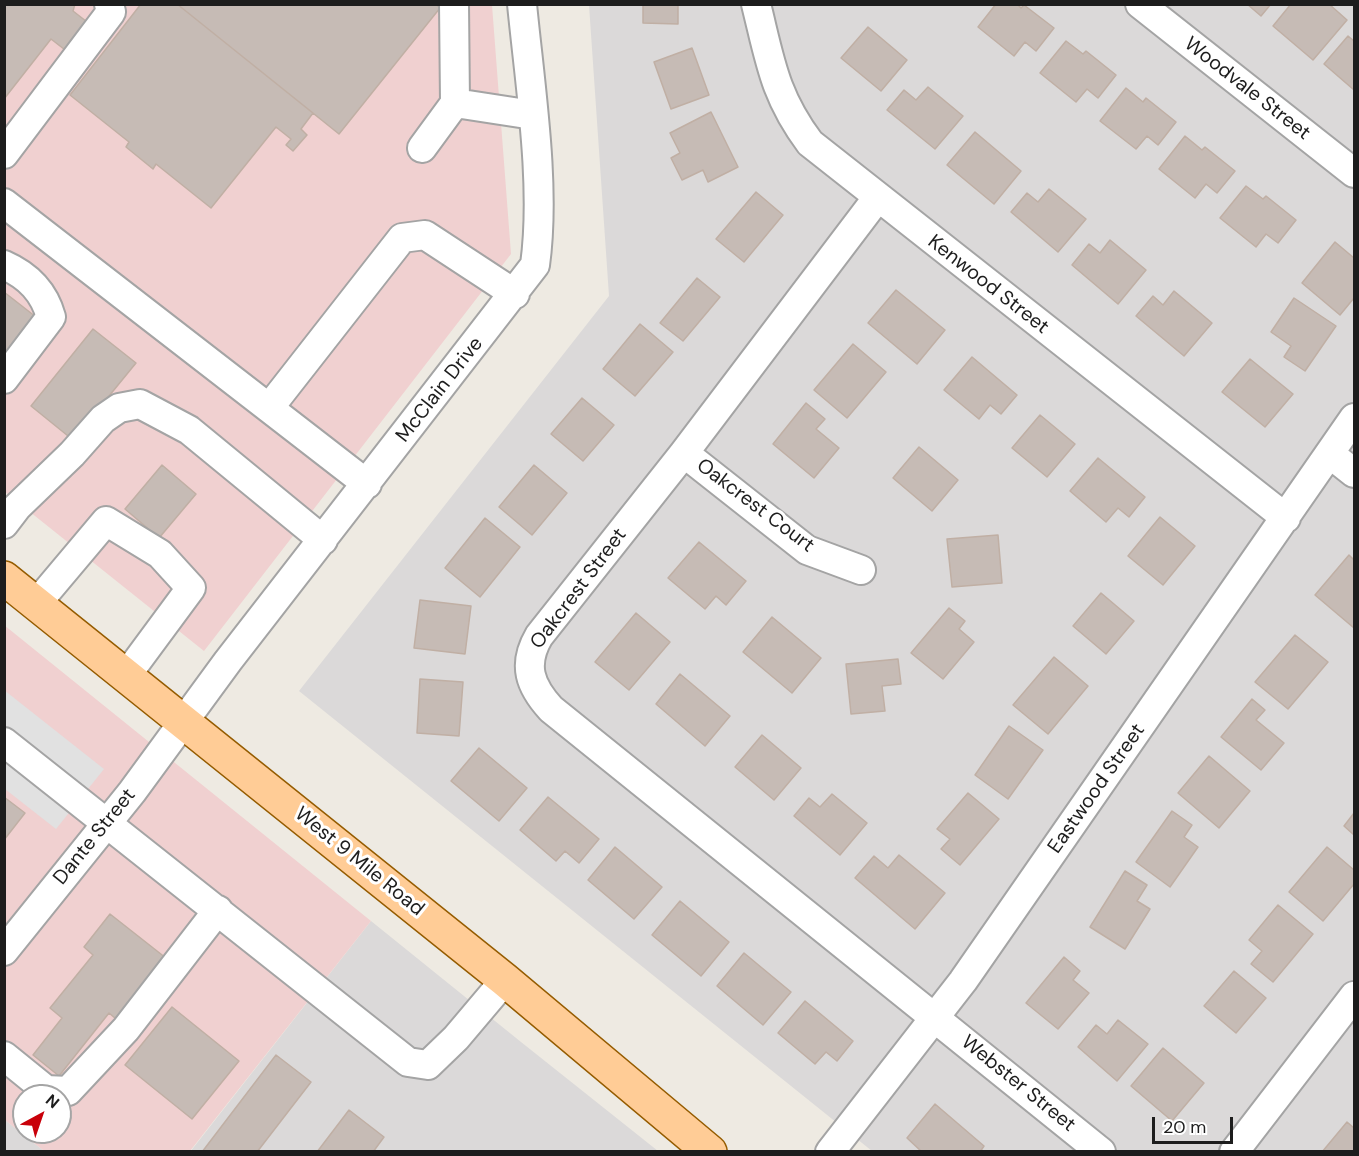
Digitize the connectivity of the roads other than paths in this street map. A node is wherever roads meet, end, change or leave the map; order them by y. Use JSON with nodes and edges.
{"nodes":[{"id":1,"x":109,"y":4,"type":"edge"},
{"id":2,"x":454,"y":4,"type":"edge"},
{"id":3,"x":522,"y":4,"type":"edge"},
{"id":4,"x":756,"y":4,"type":"edge"},
{"id":5,"x":1140,"y":4,"type":"edge"},
{"id":6,"x":455,"y":103,"type":"junction"},
{"id":7,"x":533,"y":115,"type":"junction"},
{"id":8,"x":422,"y":148,"type":"dead end"},
{"id":9,"x":4,"y":154,"type":"edge"},
{"id":10,"x":1354,"y":173,"type":"edge"},
{"id":11,"x":878,"y":198,"type":"junction"},
{"id":12,"x":4,"y":203,"type":"edge"},
{"id":13,"x":4,"y":265,"type":"edge"},
{"id":14,"x":515,"y":294,"type":"junction"},
{"id":15,"x":4,"y":379,"type":"edge"},
{"id":16,"x":269,"y":408,"type":"junction"},
{"id":17,"x":1354,"y":418,"type":"edge"},
{"id":18,"x":684,"y":453,"type":"junction"},
{"id":19,"x":1330,"y":454,"type":"junction"},
{"id":20,"x":1354,"y":473,"type":"edge"},
{"id":21,"x":367,"y":484,"type":"junction"},
{"id":22,"x":1286,"y":518,"type":"junction"},
{"id":23,"x":4,"y":524,"type":"edge"},
{"id":24,"x":323,"y":540,"type":"junction"},
{"id":25,"x":861,"y":570,"type":"dead end"},
{"id":26,"x":4,"y":578,"type":"edge"},
{"id":27,"x":37,"y":603,"type":"junction"},
{"id":28,"x":126,"y":676,"type":"junction"},
{"id":29,"x":184,"y":721,"type":"junction"},
{"id":30,"x":4,"y":742,"type":"edge"},
{"id":31,"x":108,"y":821,"type":"junction"},
{"id":32,"x":218,"y":910,"type":"junction"},
{"id":33,"x":4,"y":951,"type":"edge"},
{"id":34,"x":505,"y":980,"type":"junction"},
{"id":35,"x":1354,"y":996,"type":"edge"},
{"id":36,"x":935,"y":1017,"type":"junction"},
{"id":37,"x":4,"y":1056,"type":"edge"},
{"id":38,"x":710,"y":1152,"type":"edge"},
{"id":39,"x":830,"y":1152,"type":"edge"},
{"id":40,"x":1101,"y":1152,"type":"edge"},
{"id":41,"x":1233,"y":1152,"type":"edge"}],
"edges":[{"from":1,"to":9,"type":"street"},
{"from":2,"to":6,"type":"street"},
{"from":3,"to":7,"type":"street","name":"McClain Drive"},
{"from":4,"to":11,"type":"street","name":"Kenwood Street"},
{"from":5,"to":10,"type":"street","name":"Woodvale Street"},
{"from":6,"to":7,"type":"street"},
{"from":6,"to":8,"type":"street"},
{"from":7,"to":14,"type":"street","name":"McClain Drive"},
{"from":11,"to":18,"type":"street","name":"Oakcrest Street"},
{"from":11,"to":22,"type":"street","name":"Kenwood Street"},
{"from":12,"to":16,"type":"street"},
{"from":13,"to":15,"type":"street"},
{"from":14,"to":16,"type":"street"},
{"from":14,"to":21,"type":"street","name":"McClain Drive"},
{"from":16,"to":21,"type":"street"},
{"from":17,"to":19,"type":"street","name":"Eastwood Street"},
{"from":18,"to":25,"type":"street","name":"Oakcrest Court"},
{"from":18,"to":36,"type":"street","name":"Oakcrest Street"},
{"from":19,"to":20,"type":"street"},
{"from":19,"to":22,"type":"street","name":"Eastwood Street"},
{"from":21,"to":24,"type":"street","name":"McClain Drive"},
{"from":22,"to":36,"type":"street","name":"Eastwood Street"},
{"from":23,"to":24,"type":"street"},
{"from":24,"to":29,"type":"street","name":"McClain Drive"},
{"from":26,"to":27,"type":"main road","name":"West 9 Mile Road"},
{"from":27,"to":28,"type":"main road","name":"West 9 Mile Road"},
{"from":27,"to":28,"type":"street"},
{"from":28,"to":29,"type":"main road","name":"West 9 Mile Road"},
{"from":29,"to":31,"type":"street","name":"Dante Street"},
{"from":29,"to":34,"type":"main road","name":"West 9 Mile Road"},
{"from":30,"to":31,"type":"street"},
{"from":31,"to":32,"type":"street"},
{"from":31,"to":33,"type":"street","name":"Dante Street"},
{"from":32,"to":34,"type":"street"},
{"from":32,"to":37,"type":"street"},
{"from":34,"to":38,"type":"main road","name":"West 9 Mile Road"},
{"from":35,"to":41,"type":"street"},
{"from":36,"to":39,"type":"street","name":"Eastwood Street"},
{"from":36,"to":40,"type":"street","name":"Webster Street"}]}
